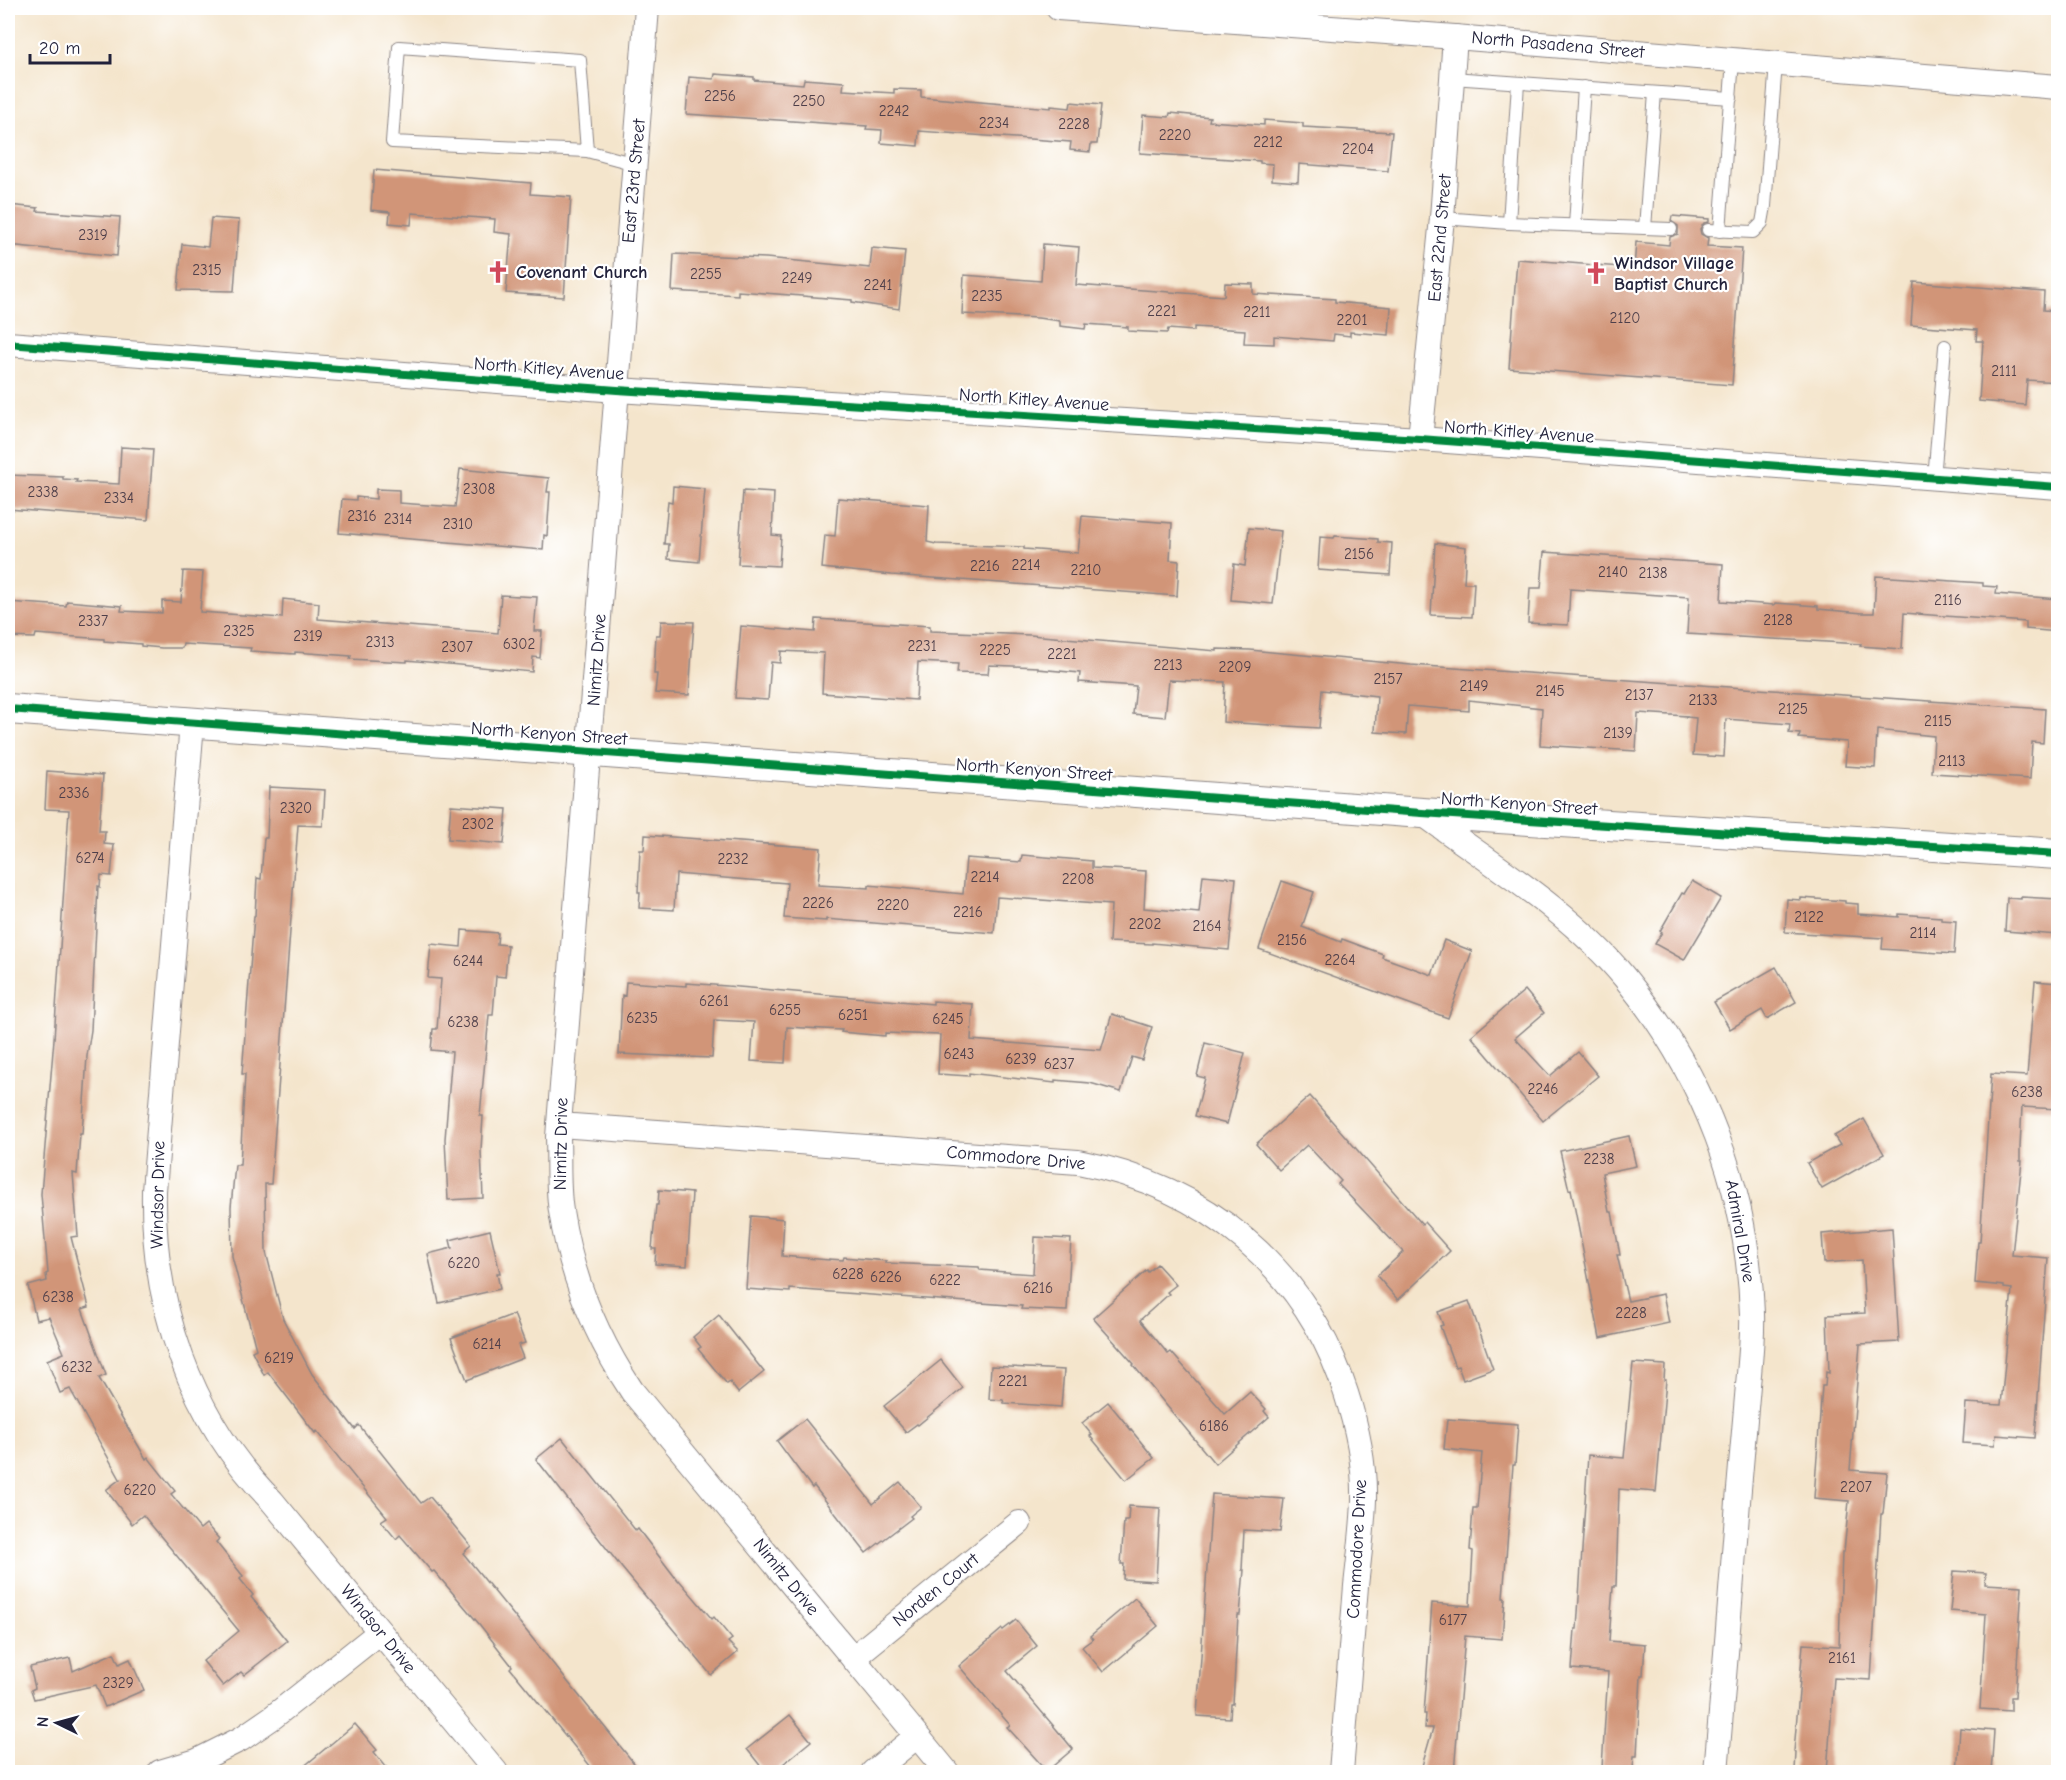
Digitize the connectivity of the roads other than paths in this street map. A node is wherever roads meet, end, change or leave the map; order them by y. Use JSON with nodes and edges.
{"nodes":[{"id":1,"x":647,"y":8,"type":"edge"},
{"id":2,"x":1058,"y":8,"type":"edge"},
{"id":3,"x":1455,"y":37,"type":"junction"},
{"id":4,"x":1733,"y":60,"type":"junction"},
{"id":5,"x":1776,"y":63,"type":"junction"},
{"id":6,"x":1452,"y":78,"type":"junction"},
{"id":7,"x":1518,"y":83,"type":"junction"},
{"id":8,"x":1584,"y":87,"type":"junction"},
{"id":9,"x":2058,"y":87,"type":"edge"},
{"id":10,"x":1655,"y":93,"type":"junction"},
{"id":11,"x":1731,"y":98,"type":"junction"},
{"id":12,"x":587,"y":151,"type":"junction"},
{"id":13,"x":635,"y":164,"type":"junction"},
{"id":14,"x":1442,"y":218,"type":"junction"},
{"id":15,"x":1509,"y":223,"type":"junction"},
{"id":16,"x":1575,"y":225,"type":"junction"},
{"id":17,"x":1645,"y":228,"type":"junction"},
{"id":18,"x":1671,"y":229,"type":"dead end"},
{"id":19,"x":8,"y":344,"type":"edge"},
{"id":20,"x":1945,"y":346,"type":"dead end"},
{"id":21,"x":617,"y":390,"type":"junction"},
{"id":22,"x":1420,"y":439,"type":"junction"},
{"id":23,"x":1934,"y":478,"type":"junction"},
{"id":24,"x":2058,"y":487,"type":"edge"},
{"id":25,"x":8,"y":709,"type":"edge"},
{"id":26,"x":192,"y":723,"type":"junction"},
{"id":27,"x":590,"y":752,"type":"junction"},
{"id":28,"x":1422,"y":813,"type":"junction"},
{"id":29,"x":2058,"y":854,"type":"edge"},
{"id":30,"x":559,"y":1125,"type":"junction"},
{"id":31,"x":1019,"y":1523,"type":"dead end"},
{"id":32,"x":380,"y":1632,"type":"junction"},
{"id":33,"x":853,"y":1658,"type":"junction"},
{"id":34,"x":917,"y":1736,"type":"junction"},
{"id":35,"x":160,"y":1773,"type":"edge"},
{"id":36,"x":496,"y":1773,"type":"edge"},
{"id":37,"x":873,"y":1773,"type":"edge"},
{"id":38,"x":947,"y":1773,"type":"edge"},
{"id":39,"x":1341,"y":1773,"type":"edge"},
{"id":40,"x":1716,"y":1773,"type":"edge"}],
"edges":[{"from":1,"to":13,"type":"street","name":"East 23rd Street"},
{"from":2,"to":3,"type":"street","name":"North Pasadena Street"},
{"from":3,"to":4,"type":"street","name":"North Pasadena Street"},
{"from":3,"to":6,"type":"street","name":"East 22nd Street"},
{"from":4,"to":5,"type":"street","name":"North Pasadena Street"},
{"from":4,"to":11,"type":"lane"},
{"from":5,"to":9,"type":"street","name":"North Pasadena Street"},
{"from":5,"to":11,"type":"lane"},
{"from":6,"to":7,"type":"lane"},
{"from":6,"to":14,"type":"street","name":"East 22nd Street"},
{"from":7,"to":8,"type":"lane"},
{"from":7,"to":15,"type":"lane"},
{"from":8,"to":10,"type":"lane"},
{"from":8,"to":16,"type":"lane"},
{"from":10,"to":11,"type":"lane"},
{"from":10,"to":17,"type":"lane"},
{"from":12,"to":12,"type":"lane"},
{"from":12,"to":13,"type":"lane"},
{"from":13,"to":21,"type":"street","name":"East 23rd Street"},
{"from":14,"to":15,"type":"lane"},
{"from":14,"to":22,"type":"street","name":"East 22nd Street"},
{"from":15,"to":16,"type":"lane"},
{"from":16,"to":17,"type":"lane"},
{"from":17,"to":18,"type":"lane"},
{"from":19,"to":21,"type":"street","name":"North Kitley Avenue"},
{"from":20,"to":23,"type":"lane"},
{"from":21,"to":22,"type":"street","name":"North Kitley Avenue"},
{"from":21,"to":27,"type":"street","name":"Nimitz Drive"},
{"from":22,"to":23,"type":"street","name":"North Kitley Avenue"},
{"from":23,"to":24,"type":"street","name":"North Kitley Avenue"},
{"from":25,"to":26,"type":"street","name":"North Kenyon Street"},
{"from":26,"to":27,"type":"street","name":"North Kenyon Street"},
{"from":26,"to":32,"type":"street","name":"Windsor Drive"},
{"from":27,"to":28,"type":"street","name":"North Kenyon Street"},
{"from":27,"to":30,"type":"street","name":"Nimitz Drive"},
{"from":28,"to":29,"type":"street","name":"North Kenyon Street"},
{"from":28,"to":40,"type":"street","name":"Admiral Drive"},
{"from":30,"to":33,"type":"street","name":"Nimitz Drive"},
{"from":30,"to":39,"type":"street","name":"Commodore Drive"},
{"from":31,"to":33,"type":"street","name":"Norden Court"},
{"from":32,"to":35,"type":"street"},
{"from":32,"to":36,"type":"street","name":"Windsor Drive"},
{"from":33,"to":34,"type":"street","name":"Nimitz Drive"},
{"from":34,"to":37,"type":"street"},
{"from":34,"to":38,"type":"street","name":"Nimitz Drive"}]}
